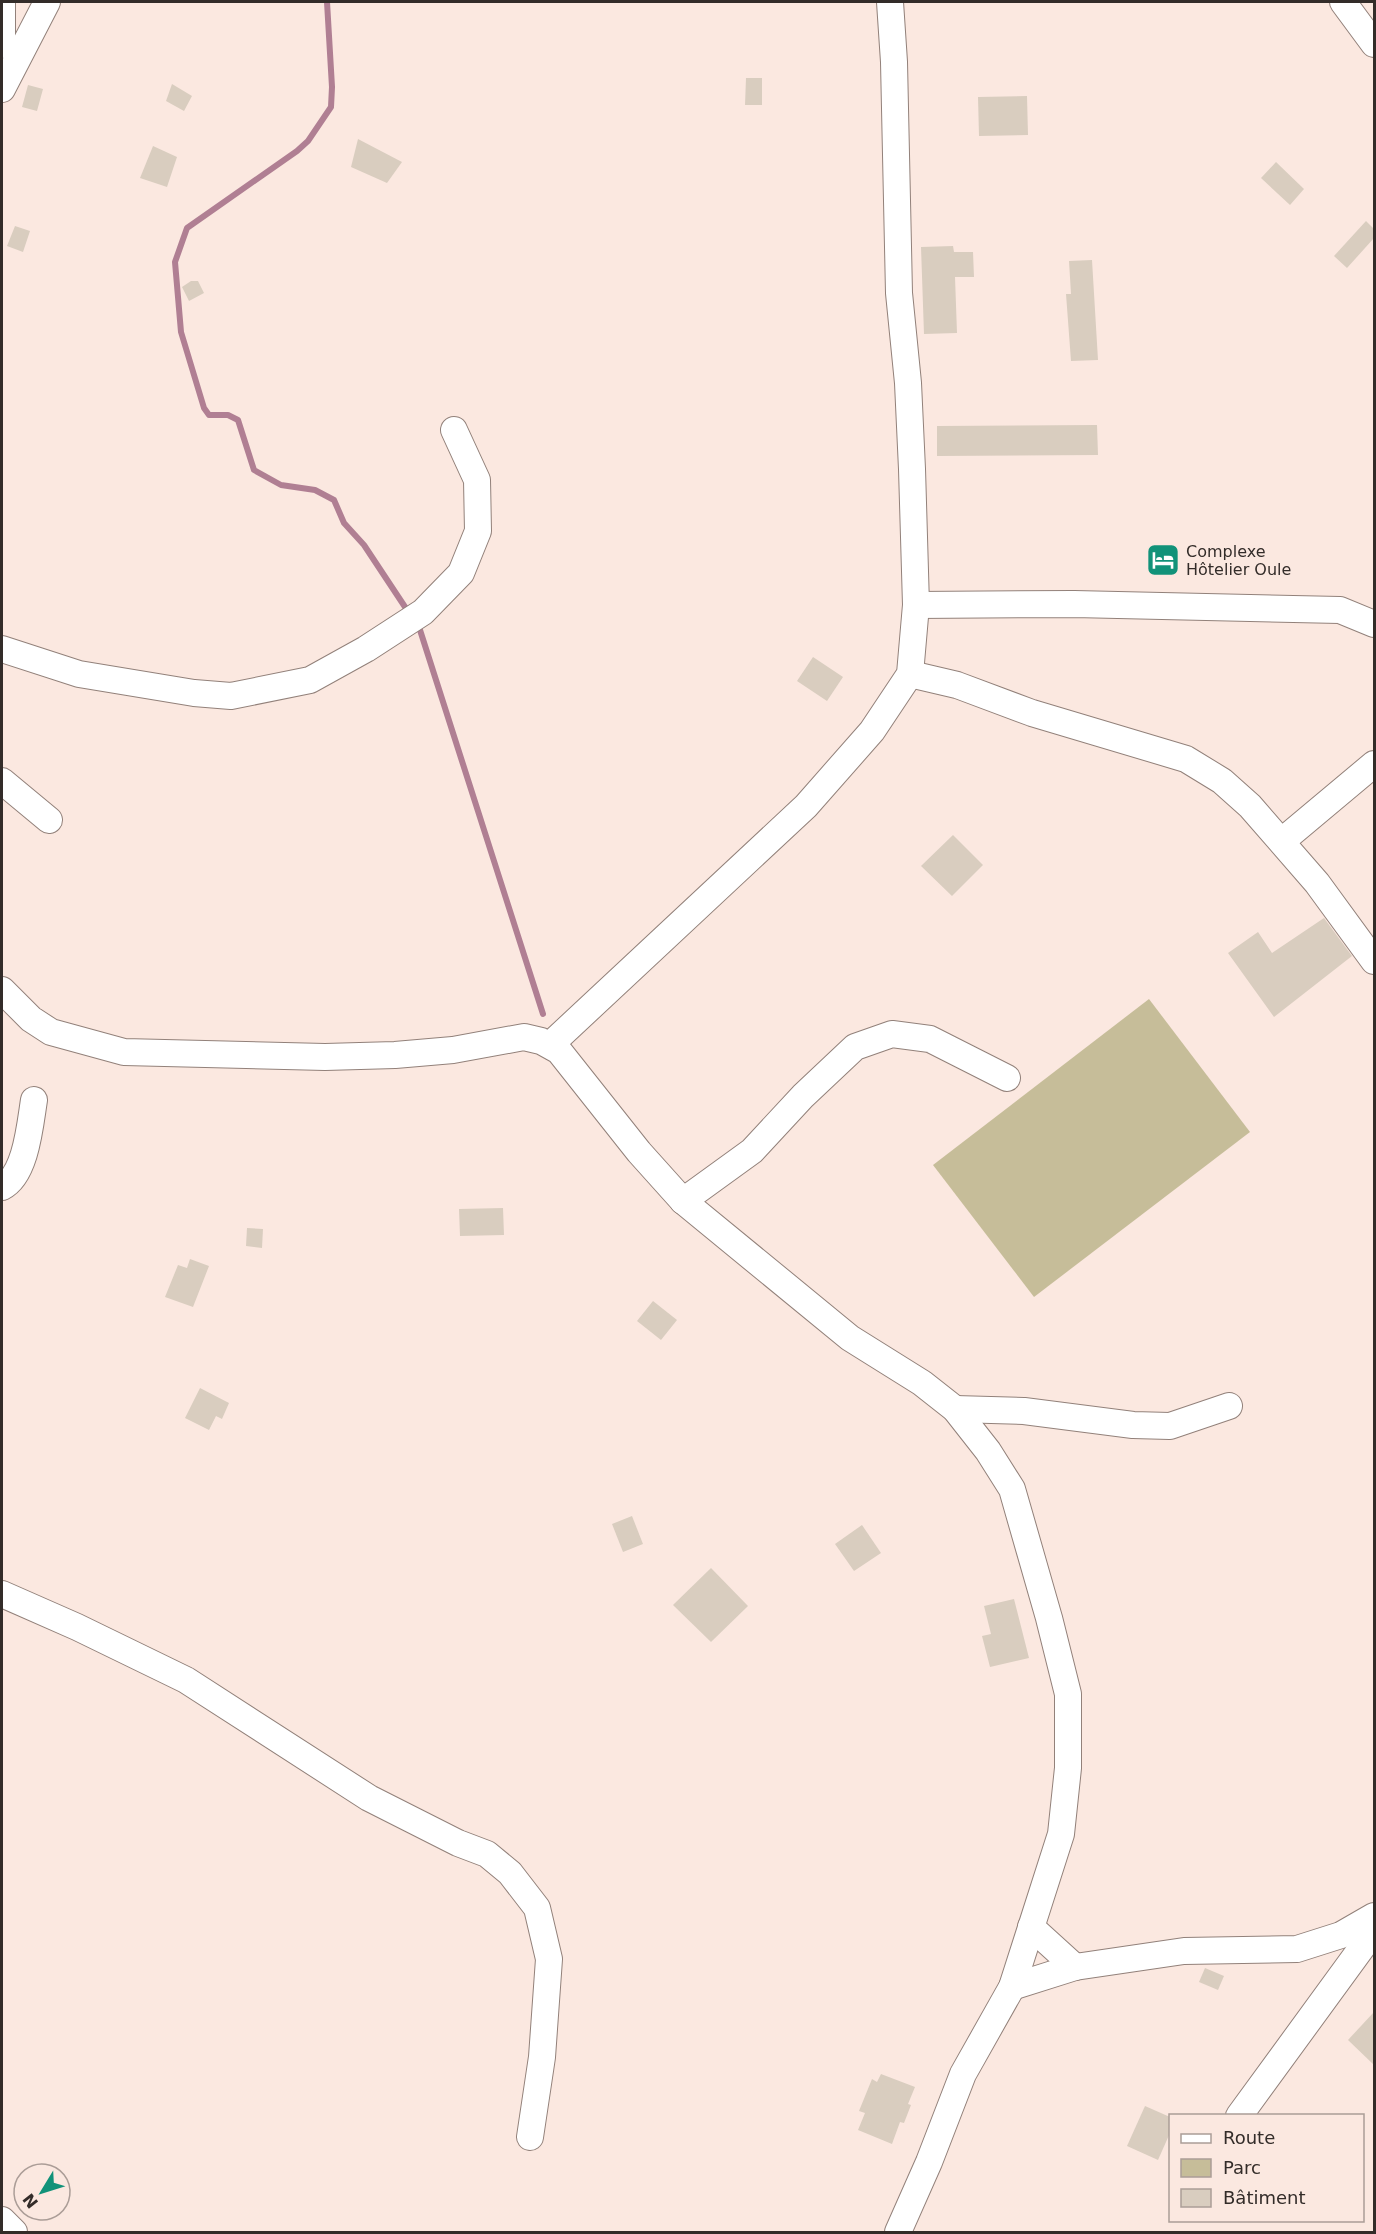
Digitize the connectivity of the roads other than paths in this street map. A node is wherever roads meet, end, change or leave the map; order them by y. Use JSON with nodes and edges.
{"nodes":[{"id":1,"x":2,"y":2,"type":"edge"},
{"id":2,"x":47,"y":2,"type":"edge"},
{"id":3,"x":890,"y":2,"type":"edge"},
{"id":4,"x":1343,"y":2,"type":"edge"},
{"id":5,"x":1374,"y":44,"type":"edge"},
{"id":6,"x":2,"y":45,"type":"edge"},
{"id":7,"x":2,"y":89,"type":"edge"},
{"id":8,"x":454,"y":430,"type":"dead end"},
{"id":9,"x":916,"y":605,"type":"junction"},
{"id":10,"x":1374,"y":624,"type":"edge"},
{"id":11,"x":2,"y":649,"type":"edge"},
{"id":12,"x":910,"y":674,"type":"junction"},
{"id":13,"x":1374,"y":764,"type":"edge"},
{"id":14,"x":2,"y":781,"type":"edge"},
{"id":15,"x":49,"y":820,"type":"dead end"},
{"id":16,"x":1282,"y":841,"type":"junction"},
{"id":17,"x":1374,"y":961,"type":"edge"},
{"id":18,"x":2,"y":990,"type":"edge"},
{"id":19,"x":550,"y":1045,"type":"junction"},
{"id":20,"x":1007,"y":1078,"type":"dead end"},
{"id":21,"x":34,"y":1100,"type":"dead end"},
{"id":22,"x":2,"y":1187,"type":"edge"},
{"id":23,"x":683,"y":1201,"type":"junction"},
{"id":24,"x":1229,"y":1406,"type":"dead end"},
{"id":25,"x":955,"y":1409,"type":"junction"},
{"id":26,"x":2,"y":1594,"type":"edge"},
{"id":27,"x":1374,"y":1916,"type":"edge"},
{"id":28,"x":1031,"y":1927,"type":"junction"},
{"id":29,"x":1374,"y":1931,"type":"edge"},
{"id":30,"x":1076,"y":1967,"type":"junction"},
{"id":31,"x":1012,"y":1987,"type":"junction"},
{"id":32,"x":1240,"y":2114,"type":"edge"},
{"id":33,"x":530,"y":2137,"type":"dead end"},
{"id":34,"x":2,"y":2220,"type":"edge"},
{"id":35,"x":14,"y":2232,"type":"edge"},
{"id":36,"x":898,"y":2232,"type":"edge"}],
"edges":[{"from":1,"to":6,"type":"street"},
{"from":2,"to":7,"type":"street"},
{"from":3,"to":9,"type":"street"},
{"from":4,"to":5,"type":"street"},
{"from":8,"to":11,"type":"street"},
{"from":9,"to":10,"type":"street"},
{"from":9,"to":12,"type":"street"},
{"from":12,"to":16,"type":"street"},
{"from":12,"to":19,"type":"street"},
{"from":13,"to":16,"type":"street"},
{"from":14,"to":15,"type":"street"},
{"from":16,"to":17,"type":"street"},
{"from":18,"to":19,"type":"street"},
{"from":19,"to":23,"type":"street"},
{"from":20,"to":23,"type":"street"},
{"from":21,"to":22,"type":"street"},
{"from":23,"to":25,"type":"street"},
{"from":24,"to":25,"type":"street"},
{"from":25,"to":28,"type":"street"},
{"from":26,"to":33,"type":"street"},
{"from":27,"to":30,"type":"street"},
{"from":28,"to":30,"type":"street"},
{"from":28,"to":31,"type":"street"},
{"from":29,"to":32,"type":"street"},
{"from":30,"to":31,"type":"street"},
{"from":31,"to":36,"type":"street"},
{"from":34,"to":35,"type":"street"}]}
